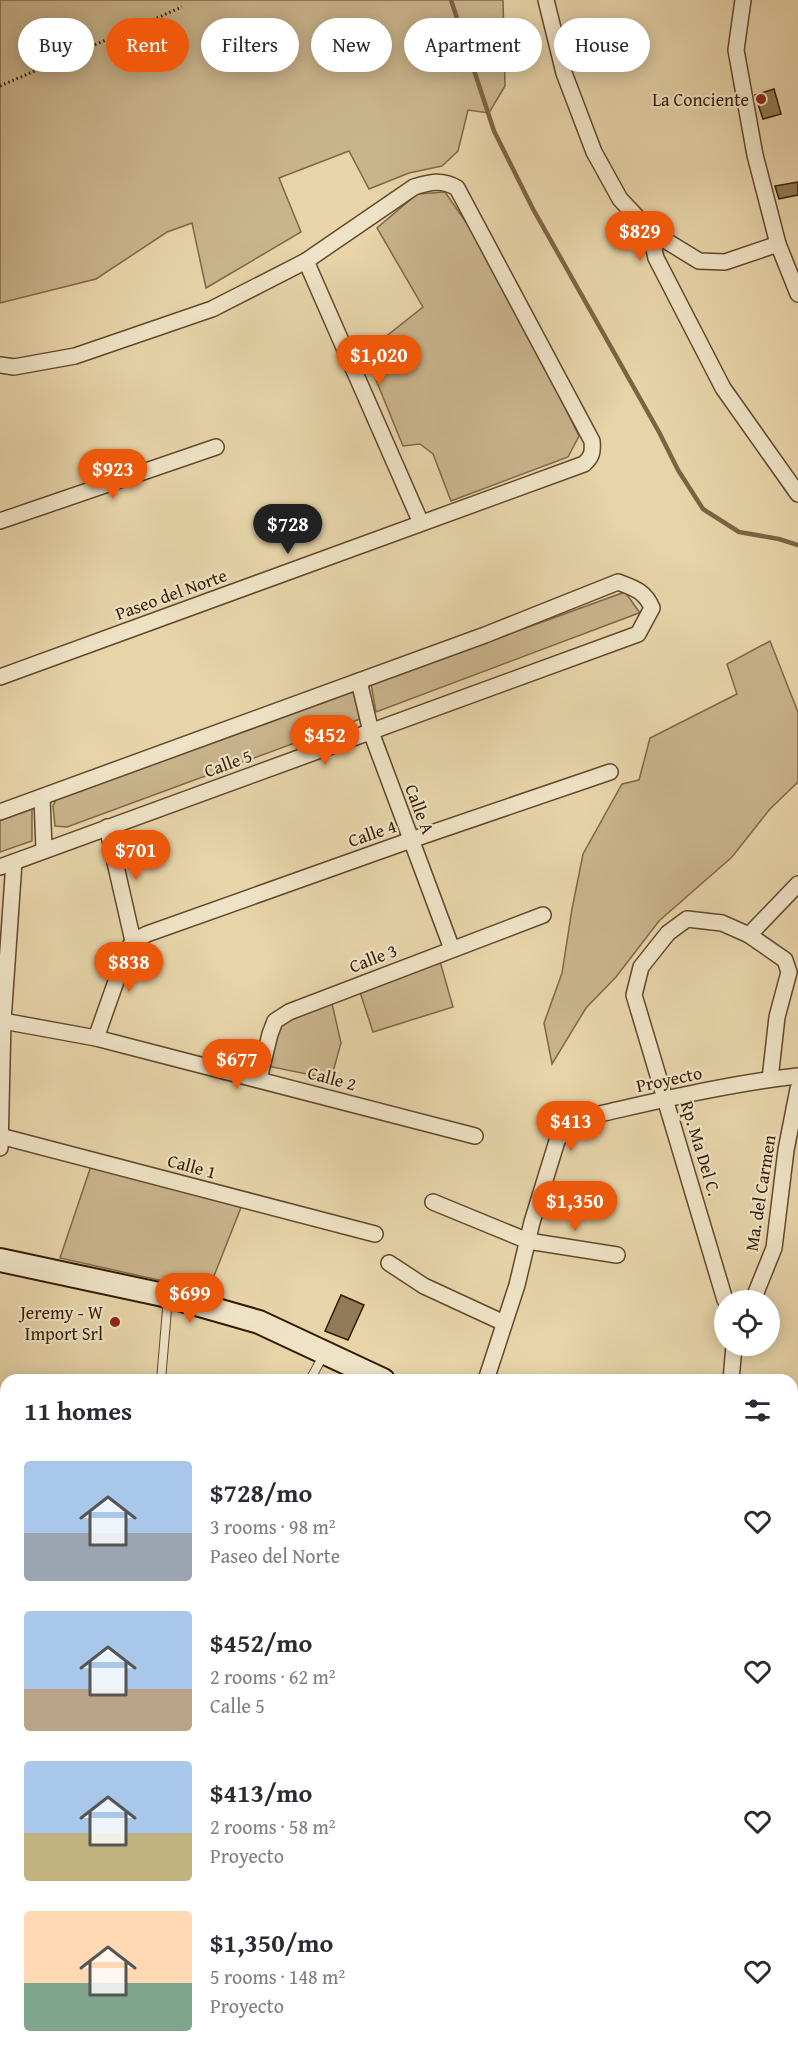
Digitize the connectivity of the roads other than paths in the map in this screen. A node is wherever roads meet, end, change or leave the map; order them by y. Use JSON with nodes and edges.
{"nodes":[{"id":1,"x":546,"y":0,"type":"edge"},
{"id":2,"x":743,"y":0,"type":"edge"},
{"id":3,"x":650,"y":231,"type":"junction"},
{"id":4,"x":778,"y":244,"type":"junction"},
{"id":5,"x":306,"y":261,"type":"junction"},
{"id":6,"x":798,"y":294,"type":"edge"},
{"id":7,"x":0,"y":365,"type":"edge"},
{"id":8,"x":216,"y":447,"type":"dead end"},
{"id":9,"x":795,"y":487,"type":"edge"},
{"id":10,"x":0,"y":521,"type":"edge"},
{"id":11,"x":421,"y":523,"type":"junction"},
{"id":12,"x":0,"y":677,"type":"edge"},
{"id":13,"x":359,"y":681,"type":"junction"},
{"id":14,"x":371,"y":732,"type":"junction"},
{"id":15,"x":610,"y":772,"type":"dead end"},
{"id":16,"x":42,"y":797,"type":"junction"},
{"id":17,"x":0,"y":812,"type":"edge"},
{"id":18,"x":107,"y":827,"type":"junction"},
{"id":19,"x":411,"y":840,"type":"junction"},
{"id":20,"x":44,"y":850,"type":"junction"},
{"id":21,"x":7,"y":865,"type":"edge"},
{"id":22,"x":798,"y":884,"type":"edge"},
{"id":23,"x":543,"y":915,"type":"dead end"},
{"id":24,"x":749,"y":935,"type":"junction"},
{"id":25,"x":133,"y":941,"type":"junction"},
{"id":26,"x":452,"y":949,"type":"junction"},
{"id":27,"x":3,"y":1022,"type":"junction"},
{"id":28,"x":96,"y":1038,"type":"junction"},
{"id":29,"x":798,"y":1076,"type":"edge"},
{"id":30,"x":259,"y":1079,"type":"junction"},
{"id":31,"x":770,"y":1079,"type":"junction"},
{"id":32,"x":798,"y":1089,"type":"edge"},
{"id":33,"x":667,"y":1100,"type":"junction"},
{"id":34,"x":0,"y":1136,"type":"edge"},
{"id":35,"x":476,"y":1136,"type":"dead end"},
{"id":36,"x":0,"y":1148,"type":"edge"},
{"id":37,"x":433,"y":1202,"type":"dead end"},
{"id":38,"x":375,"y":1234,"type":"dead end"},
{"id":39,"x":528,"y":1241,"type":"junction"},
{"id":40,"x":617,"y":1255,"type":"dead end"},
{"id":41,"x":0,"y":1260,"type":"edge"},
{"id":42,"x":389,"y":1263,"type":"dead end"},
{"id":43,"x":722,"y":1290,"type":"edge"},
{"id":44,"x":757,"y":1290,"type":"edge"},
{"id":45,"x":168,"y":1296,"type":"junction"},
{"id":46,"x":504,"y":1323,"type":"junction"},
{"id":47,"x":325,"y":1352,"type":"junction"},
{"id":48,"x":733,"y":1356,"type":"edge"},
{"id":49,"x":162,"y":1374,"type":"edge"},
{"id":50,"x":313,"y":1374,"type":"edge"},
{"id":51,"x":371,"y":1374,"type":"edge"},
{"id":52,"x":488,"y":1374,"type":"edge"},
{"id":53,"x":732,"y":1374,"type":"edge"}],
"edges":[{"from":1,"to":3,"type":"street"},
{"from":2,"to":4,"type":"street"},
{"from":3,"to":4,"type":"street"},
{"from":3,"to":9,"type":"street"},
{"from":4,"to":6,"type":"street"},
{"from":5,"to":7,"type":"street"},
{"from":5,"to":11,"type":"street"},
{"from":5,"to":11,"type":"street","name":"Paseo del Norte"},
{"from":8,"to":10,"type":"street"},
{"from":11,"to":12,"type":"street","name":"Paseo del Norte"},
{"from":13,"to":14,"type":"street","name":"Calle A"},
{"from":13,"to":14,"type":"street","name":"Calle 5"},
{"from":13,"to":16,"type":"street"},
{"from":14,"to":18,"type":"street","name":"Calle 5"},
{"from":14,"to":19,"type":"street","name":"Calle A"},
{"from":15,"to":19,"type":"street","name":"Calle 4"},
{"from":16,"to":17,"type":"street"},
{"from":16,"to":20,"type":"street"},
{"from":18,"to":20,"type":"street","name":"Calle 5"},
{"from":18,"to":25,"type":"street"},
{"from":19,"to":25,"type":"street","name":"Calle 4"},
{"from":19,"to":26,"type":"street","name":"Calle A"},
{"from":20,"to":21,"type":"street","name":"Calle 5"},
{"from":21,"to":27,"type":"street"},
{"from":22,"to":24,"type":"street"},
{"from":23,"to":26,"type":"street","name":"Calle 3"},
{"from":24,"to":31,"type":"street"},
{"from":24,"to":33,"type":"street","name":"Rp. Ma Del C."},
{"from":25,"to":28,"type":"street"},
{"from":26,"to":30,"type":"street","name":"Calle 3"},
{"from":27,"to":28,"type":"street","name":"Calle 2"},
{"from":27,"to":34,"type":"street"},
{"from":28,"to":30,"type":"street","name":"Calle 2"},
{"from":29,"to":31,"type":"street","name":"Proyecto"},
{"from":30,"to":35,"type":"street","name":"Calle 2"},
{"from":31,"to":33,"type":"street","name":"Proyecto"},
{"from":32,"to":44,"type":"street","name":"Ma. del Carmen"},
{"from":33,"to":39,"type":"street","name":"Proyecto"},
{"from":33,"to":43,"type":"street","name":"Rp. Ma Del C."},
{"from":34,"to":36,"type":"street"},
{"from":34,"to":38,"type":"street","name":"Calle 1"},
{"from":37,"to":39,"type":"street"},
{"from":39,"to":40,"type":"street"},
{"from":39,"to":46,"type":"street","name":"Proyecto"},
{"from":41,"to":45,"type":"street"},
{"from":42,"to":46,"type":"street"},
{"from":45,"to":47,"type":"street"},
{"from":45,"to":49,"type":"lane"},
{"from":46,"to":52,"type":"street","name":"Proyecto"},
{"from":47,"to":50,"type":"lane"},
{"from":47,"to":51,"type":"street"},
{"from":48,"to":53,"type":"street"}]}
